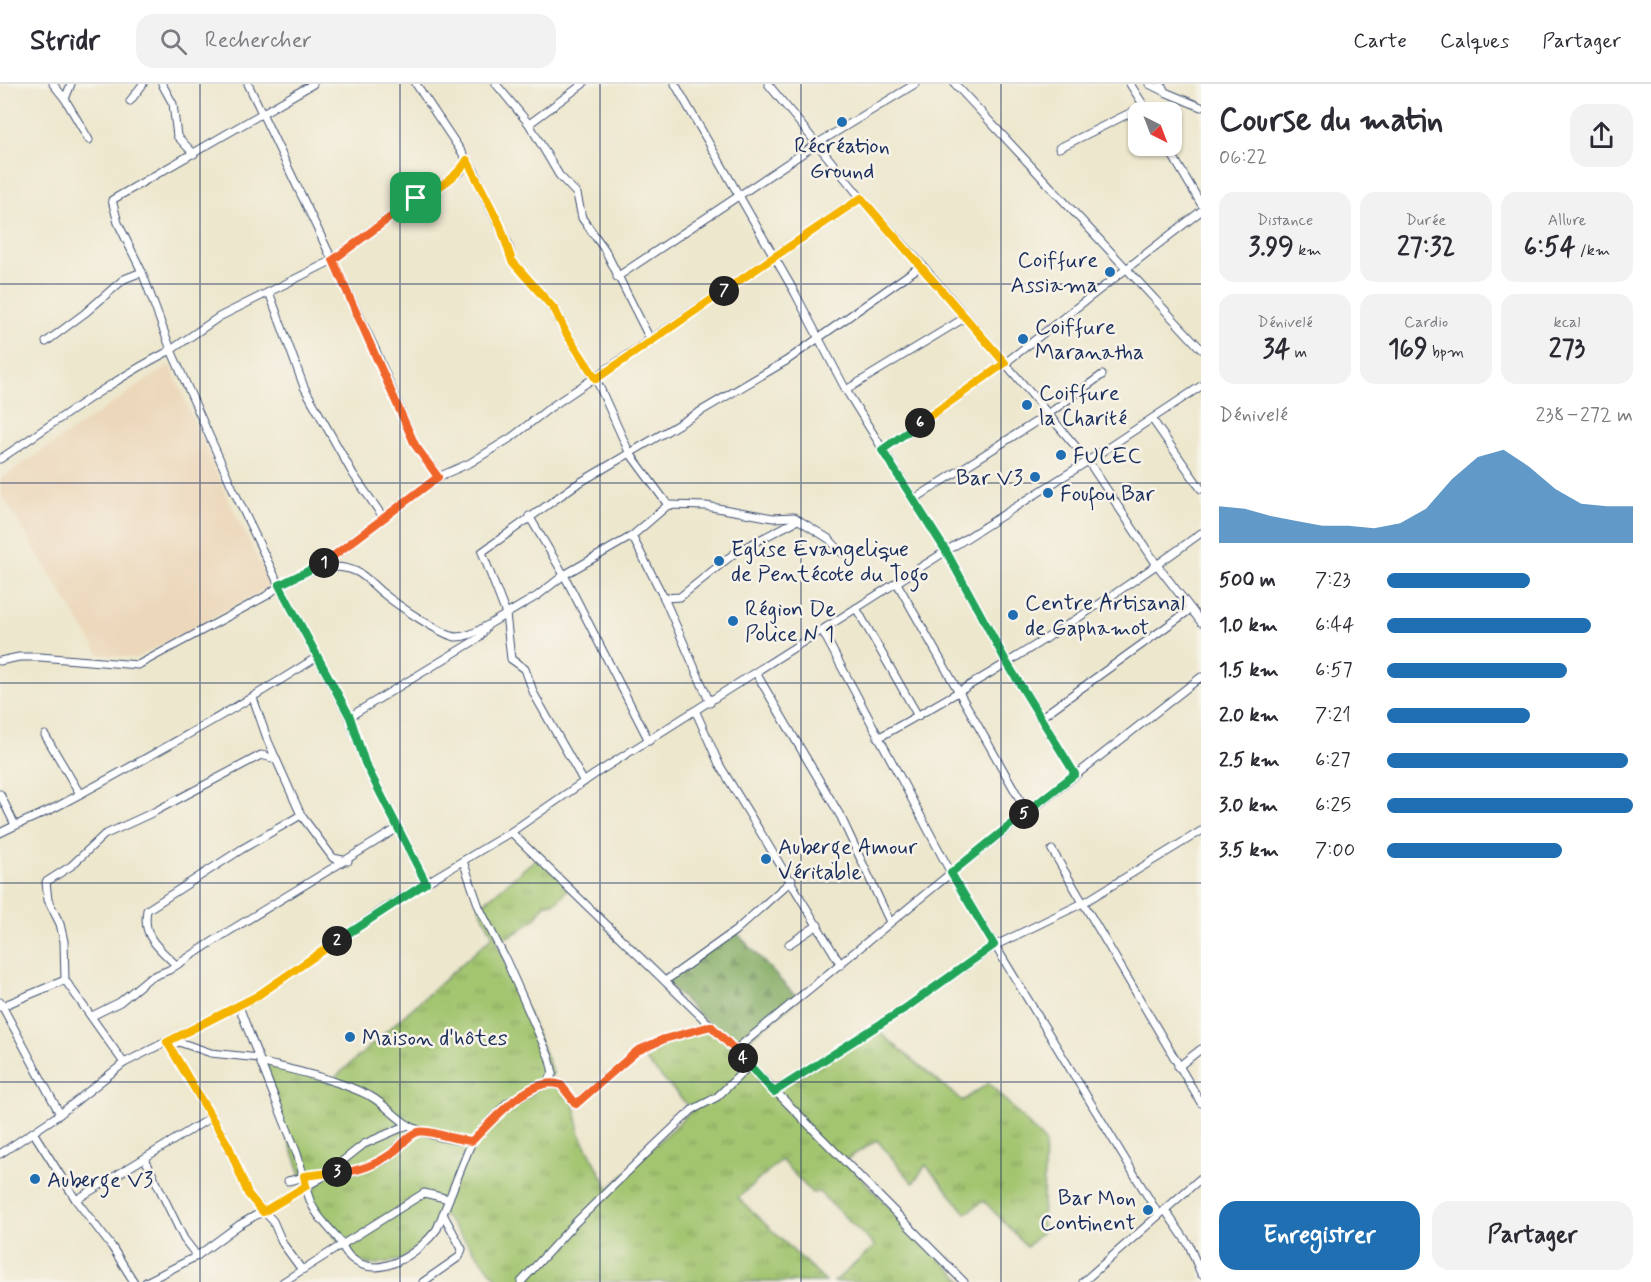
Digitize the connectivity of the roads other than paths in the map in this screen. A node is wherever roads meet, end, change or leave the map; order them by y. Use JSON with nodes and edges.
{"nodes":[{"id":1,"x":53,"y":84,"type":"edge"},
{"id":2,"x":71,"y":84,"type":"edge"},
{"id":3,"x":143,"y":84,"type":"edge"},
{"id":4,"x":162,"y":84,"type":"edge"},
{"id":5,"x":248,"y":84,"type":"edge"},
{"id":6,"x":313,"y":84,"type":"edge"},
{"id":7,"x":416,"y":84,"type":"edge"},
{"id":8,"x":496,"y":84,"type":"edge"},
{"id":9,"x":583,"y":84,"type":"edge"},
{"id":10,"x":675,"y":84,"type":"edge"},
{"id":11,"x":768,"y":84,"type":"edge"},
{"id":12,"x":915,"y":84,"type":"edge"},
{"id":13,"x":954,"y":84,"type":"edge"},
{"id":14,"x":1130,"y":84,"type":"edge"},
{"id":15,"x":1149,"y":84,"type":"edge"},
{"id":16,"x":1161,"y":84,"type":"edge"},
{"id":17,"x":1165,"y":92,"type":"junction"},
{"id":18,"x":65,"y":99,"type":"junction"},
{"id":19,"x":130,"y":101,"type":"dead end"},
{"id":20,"x":1142,"y":102,"type":"edge"},
{"id":21,"x":1201,"y":107,"type":"edge"},
{"id":22,"x":265,"y":114,"type":"junction"},
{"id":23,"x":1128,"y":117,"type":"edge"},
{"id":24,"x":529,"y":124,"type":"junction"},
{"id":25,"x":89,"y":140,"type":"dead end"},
{"id":26,"x":818,"y":143,"type":"junction"},
{"id":27,"x":1059,"y":148,"type":"dead end"},
{"id":28,"x":194,"y":154,"type":"junction"},
{"id":29,"x":1173,"y":156,"type":"edge"},
{"id":30,"x":467,"y":160,"type":"junction"},
{"id":31,"x":737,"y":197,"type":"junction"},
{"id":32,"x":861,"y":198,"type":"junction"},
{"id":33,"x":1201,"y":204,"type":"edge"},
{"id":34,"x":1201,"y":211,"type":"edge"},
{"id":35,"x":773,"y":257,"type":"junction"},
{"id":36,"x":333,"y":260,"type":"junction"},
{"id":37,"x":922,"y":265,"type":"junction"},
{"id":38,"x":1127,"y":268,"type":"junction"},
{"id":39,"x":142,"y":272,"type":"junction"},
{"id":40,"x":617,"y":277,"type":"junction"},
{"id":41,"x":269,"y":292,"type":"junction"},
{"id":42,"x":966,"y":317,"type":"junction"},
{"id":43,"x":818,"y":337,"type":"junction"},
{"id":44,"x":651,"y":341,"type":"junction"},
{"id":45,"x":46,"y":342,"type":"dead end"},
{"id":46,"x":1201,"y":349,"type":"edge"},
{"id":47,"x":171,"y":350,"type":"junction"},
{"id":48,"x":1005,"y":363,"type":"junction"},
{"id":49,"x":1102,"y":375,"type":"dead end"},
{"id":50,"x":596,"y":379,"type":"junction"},
{"id":51,"x":1201,"y":386,"type":"edge"},
{"id":52,"x":846,"y":390,"type":"junction"},
{"id":53,"x":1048,"y":414,"type":"junction"},
{"id":54,"x":1152,"y":418,"type":"junction"},
{"id":55,"x":882,"y":450,"type":"junction"},
{"id":56,"x":629,"y":452,"type":"junction"},
{"id":57,"x":0,"y":459,"type":"edge"},
{"id":58,"x":1088,"y":461,"type":"junction"},
{"id":59,"x":438,"y":477,"type":"junction"},
{"id":60,"x":1201,"y":489,"type":"edge"},
{"id":61,"x":913,"y":500,"type":"junction"},
{"id":62,"x":668,"y":505,"type":"junction"},
{"id":63,"x":529,"y":516,"type":"junction"},
{"id":64,"x":383,"y":517,"type":"junction"},
{"id":65,"x":798,"y":520,"type":"junction"},
{"id":66,"x":1201,"y":533,"type":"edge"},
{"id":67,"x":632,"y":536,"type":"junction"},
{"id":68,"x":946,"y":551,"type":"junction"},
{"id":69,"x":842,"y":553,"type":"dead end"},
{"id":70,"x":1157,"y":565,"type":"junction"},
{"id":71,"x":320,"y":566,"type":"junction"},
{"id":72,"x":564,"y":575,"type":"junction"},
{"id":73,"x":897,"y":583,"type":"junction"},
{"id":74,"x":279,"y":585,"type":"junction"},
{"id":75,"x":664,"y":597,"type":"junction"},
{"id":76,"x":856,"y":608,"type":"junction"},
{"id":77,"x":1191,"y":609,"type":"junction"},
{"id":78,"x":506,"y":614,"type":"junction"},
{"id":79,"x":1201,"y":622,"type":"edge"},
{"id":80,"x":488,"y":625,"type":"junction"},
{"id":81,"x":822,"y":630,"type":"junction"},
{"id":82,"x":317,"y":657,"type":"junction"},
{"id":83,"x":0,"y":661,"type":"edge"},
{"id":84,"x":1007,"y":663,"type":"junction"},
{"id":85,"x":756,"y":673,"type":"junction"},
{"id":86,"x":1201,"y":677,"type":"edge"},
{"id":87,"x":958,"y":693,"type":"junction"},
{"id":88,"x":253,"y":698,"type":"junction"},
{"id":89,"x":710,"y":704,"type":"junction"},
{"id":90,"x":696,"y":712,"type":"junction"},
{"id":91,"x":918,"y":716,"type":"junction"},
{"id":92,"x":350,"y":717,"type":"junction"},
{"id":93,"x":1040,"y":718,"type":"junction"},
{"id":94,"x":45,"y":735,"type":"dead end"},
{"id":95,"x":878,"y":738,"type":"junction"},
{"id":96,"x":649,"y":741,"type":"junction"},
{"id":97,"x":276,"y":759,"type":"junction"},
{"id":98,"x":1075,"y":774,"type":"junction"},
{"id":99,"x":584,"y":782,"type":"junction"},
{"id":100,"x":0,"y":794,"type":"edge"},
{"id":101,"x":80,"y":794,"type":"junction"},
{"id":102,"x":1027,"y":812,"type":"junction"},
{"id":103,"x":301,"y":815,"type":"junction"},
{"id":104,"x":15,"y":825,"type":"junction"},
{"id":105,"x":398,"y":828,"type":"junction"},
{"id":106,"x":1201,"y":831,"type":"edge"},
{"id":107,"x":511,"y":832,"type":"junction"},
{"id":108,"x":0,"y":833,"type":"edge"},
{"id":109,"x":1052,"y":850,"type":"dead end"},
{"id":110,"x":348,"y":861,"type":"junction"},
{"id":111,"x":463,"y":861,"type":"junction"},
{"id":112,"x":951,"y":873,"type":"junction"},
{"id":113,"x":792,"y":880,"type":"junction"},
{"id":114,"x":426,"y":883,"type":"junction"},
{"id":115,"x":1085,"y":902,"type":"junction"},
{"id":116,"x":890,"y":922,"type":"junction"},
{"id":117,"x":818,"y":925,"type":"junction"},
{"id":118,"x":789,"y":944,"type":"dead end"},
{"id":119,"x":994,"y":945,"type":"junction"},
{"id":120,"x":176,"y":965,"type":"junction"},
{"id":121,"x":841,"y":965,"type":"junction"},
{"id":122,"x":65,"y":980,"type":"junction"},
{"id":123,"x":664,"y":981,"type":"junction"},
{"id":124,"x":1,"y":1005,"type":"edge"},
{"id":125,"x":239,"y":1006,"type":"junction"},
{"id":126,"x":92,"y":1016,"type":"junction"},
{"id":127,"x":711,"y":1026,"type":"junction"},
{"id":128,"x":168,"y":1044,"type":"junction"},
{"id":129,"x":1201,"y":1049,"type":"edge"},
{"id":130,"x":735,"y":1050,"type":"junction"},
{"id":131,"x":259,"y":1060,"type":"junction"},
{"id":132,"x":124,"y":1063,"type":"junction"},
{"id":133,"x":750,"y":1065,"type":"junction"},
{"id":134,"x":1178,"y":1067,"type":"junction"},
{"id":135,"x":547,"y":1083,"type":"junction"},
{"id":136,"x":774,"y":1092,"type":"junction"},
{"id":137,"x":1201,"y":1103,"type":"edge"},
{"id":138,"x":60,"y":1114,"type":"junction"},
{"id":139,"x":210,"y":1118,"type":"junction"},
{"id":140,"x":408,"y":1125,"type":"junction"},
{"id":141,"x":421,"y":1131,"type":"junction"},
{"id":142,"x":33,"y":1132,"type":"junction"},
{"id":143,"x":472,"y":1141,"type":"junction"},
{"id":144,"x":1,"y":1152,"type":"edge"},
{"id":145,"x":145,"y":1159,"type":"junction"},
{"id":146,"x":328,"y":1172,"type":"junction"},
{"id":147,"x":304,"y":1176,"type":"junction"},
{"id":148,"x":1201,"y":1178,"type":"edge"},
{"id":149,"x":288,"y":1181,"type":"dead end"},
{"id":150,"x":306,"y":1186,"type":"junction"},
{"id":151,"x":449,"y":1199,"type":"junction"},
{"id":152,"x":76,"y":1200,"type":"junction"},
{"id":153,"x":263,"y":1212,"type":"junction"},
{"id":154,"x":1162,"y":1212,"type":"junction"},
{"id":155,"x":443,"y":1214,"type":"junction"},
{"id":156,"x":344,"y":1245,"type":"junction"},
{"id":157,"x":197,"y":1256,"type":"junction"},
{"id":158,"x":298,"y":1272,"type":"junction"},
{"id":159,"x":1201,"y":1274,"type":"edge"},
{"id":160,"x":134,"y":1282,"type":"edge"},
{"id":161,"x":146,"y":1282,"type":"edge"},
{"id":162,"x":283,"y":1282,"type":"edge"},
{"id":163,"x":300,"y":1282,"type":"edge"},
{"id":164,"x":423,"y":1282,"type":"edge"},
{"id":165,"x":521,"y":1282,"type":"edge"},
{"id":166,"x":964,"y":1282,"type":"edge"},
{"id":167,"x":1083,"y":1282,"type":"edge"}],
"edges":[{"from":1,"to":18,"type":"street"},
{"from":2,"to":18,"type":"street"},
{"from":3,"to":19,"type":"street"},
{"from":4,"to":28,"type":"street"},
{"from":5,"to":22,"type":"street"},
{"from":6,"to":22,"type":"street"},
{"from":7,"to":30,"type":"street"},
{"from":8,"to":24,"type":"street"},
{"from":9,"to":24,"type":"street"},
{"from":10,"to":31,"type":"street"},
{"from":11,"to":26,"type":"street"},
{"from":12,"to":26,"type":"street"},
{"from":13,"to":38,"type":"street"},
{"from":14,"to":20,"type":"street"},
{"from":15,"to":17,"type":"street"},
{"from":16,"to":17,"type":"street"},
{"from":17,"to":21,"type":"street"},
{"from":18,"to":25,"type":"street"},
{"from":22,"to":28,"type":"street"},
{"from":22,"to":36,"type":"street"},
{"from":23,"to":27,"type":"street"},
{"from":24,"to":40,"type":"street"},
{"from":26,"to":31,"type":"street"},
{"from":26,"to":32,"type":"street"},
{"from":28,"to":39,"type":"street"},
{"from":29,"to":33,"type":"street"},
{"from":30,"to":36,"type":"street"},
{"from":30,"to":50,"type":"street"},
{"from":31,"to":35,"type":"street"},
{"from":31,"to":40,"type":"street"},
{"from":32,"to":35,"type":"street"},
{"from":32,"to":37,"type":"street"},
{"from":34,"to":38,"type":"street"},
{"from":35,"to":43,"type":"street"},
{"from":35,"to":44,"type":"street"},
{"from":36,"to":41,"type":"street"},
{"from":36,"to":59,"type":"street"},
{"from":37,"to":42,"type":"street"},
{"from":37,"to":43,"type":"street"},
{"from":38,"to":46,"type":"street"},
{"from":38,"to":48,"type":"street"},
{"from":39,"to":45,"type":"street"},
{"from":39,"to":47,"type":"street"},
{"from":40,"to":44,"type":"street"},
{"from":41,"to":47,"type":"street"},
{"from":41,"to":64,"type":"street"},
{"from":42,"to":48,"type":"street"},
{"from":42,"to":52,"type":"street"},
{"from":43,"to":52,"type":"street"},
{"from":43,"to":56,"type":"street"},
{"from":44,"to":50,"type":"street"},
{"from":47,"to":57,"type":"street"},
{"from":47,"to":74,"type":"street"},
{"from":48,"to":53,"type":"street"},
{"from":48,"to":55,"type":"street"},
{"from":49,"to":53,"type":"street"},
{"from":50,"to":56,"type":"street"},
{"from":50,"to":59,"type":"street"},
{"from":51,"to":54,"type":"street"},
{"from":52,"to":55,"type":"street"},
{"from":53,"to":58,"type":"street"},
{"from":53,"to":61,"type":"street"},
{"from":54,"to":58,"type":"street"},
{"from":54,"to":60,"type":"street"},
{"from":55,"to":61,"type":"street"},
{"from":56,"to":62,"type":"street"},
{"from":56,"to":63,"type":"street"},
{"from":58,"to":68,"type":"street"},
{"from":58,"to":70,"type":"street"},
{"from":59,"to":64,"type":"street"},
{"from":61,"to":68,"type":"street"},
{"from":62,"to":65,"type":"street"},
{"from":62,"to":67,"type":"street"},
{"from":63,"to":72,"type":"street"},
{"from":63,"to":78,"type":"street"},
{"from":64,"to":71,"type":"street"},
{"from":65,"to":69,"type":"street"},
{"from":65,"to":75,"type":"street"},
{"from":66,"to":70,"type":"street"},
{"from":67,"to":72,"type":"street"},
{"from":67,"to":75,"type":"street"},
{"from":68,"to":73,"type":"street"},
{"from":68,"to":84,"type":"street"},
{"from":70,"to":77,"type":"street"},
{"from":70,"to":84,"type":"street"},
{"from":71,"to":74,"type":"street"},
{"from":71,"to":80,"type":"street"},
{"from":72,"to":78,"type":"street"},
{"from":72,"to":96,"type":"street"},
{"from":73,"to":76,"type":"street"},
{"from":73,"to":87,"type":"street"},
{"from":74,"to":82,"type":"street"},
{"from":74,"to":83,"type":"street"},
{"from":75,"to":89,"type":"street"},
{"from":76,"to":81,"type":"street"},
{"from":76,"to":91,"type":"street"},
{"from":77,"to":79,"type":"street"},
{"from":77,"to":93,"type":"street"},
{"from":78,"to":80,"type":"street"},
{"from":78,"to":99,"type":"street"},
{"from":80,"to":92,"type":"street"},
{"from":81,"to":85,"type":"street"},
{"from":81,"to":95,"type":"street"},
{"from":82,"to":88,"type":"street"},
{"from":82,"to":92,"type":"street"},
{"from":84,"to":87,"type":"street"},
{"from":84,"to":93,"type":"street"},
{"from":85,"to":89,"type":"street"},
{"from":85,"to":116,"type":"street"},
{"from":86,"to":98,"type":"street"},
{"from":87,"to":91,"type":"street"},
{"from":87,"to":102,"type":"street"},
{"from":88,"to":97,"type":"street"},
{"from":88,"to":101,"type":"street"},
{"from":89,"to":90,"type":"street"},
{"from":90,"to":96,"type":"street"},
{"from":90,"to":113,"type":"street"},
{"from":91,"to":95,"type":"street"},
{"from":92,"to":105,"type":"street"},
{"from":93,"to":98,"type":"street"},
{"from":94,"to":101,"type":"street"},
{"from":95,"to":112,"type":"street"},
{"from":96,"to":99,"type":"street"},
{"from":97,"to":103,"type":"street"},
{"from":97,"to":122,"type":"street"},
{"from":98,"to":102,"type":"street"},
{"from":99,"to":107,"type":"street"},
{"from":100,"to":104,"type":"street"},
{"from":101,"to":104,"type":"street"},
{"from":102,"to":112,"type":"street"},
{"from":103,"to":110,"type":"street"},
{"from":103,"to":120,"type":"street"},
{"from":104,"to":108,"type":"street"},
{"from":105,"to":110,"type":"street"},
{"from":105,"to":114,"type":"street"},
{"from":106,"to":115,"type":"street"},
{"from":107,"to":111,"type":"street"},
{"from":107,"to":123,"type":"street"},
{"from":109,"to":115,"type":"street"},
{"from":110,"to":120,"type":"street"},
{"from":111,"to":114,"type":"street"},
{"from":111,"to":135,"type":"street"},
{"from":112,"to":116,"type":"street"},
{"from":112,"to":119,"type":"street"},
{"from":113,"to":117,"type":"street"},
{"from":113,"to":123,"type":"street"},
{"from":114,"to":125,"type":"street"},
{"from":115,"to":119,"type":"street"},
{"from":115,"to":134,"type":"street"},
{"from":116,"to":121,"type":"street"},
{"from":117,"to":118,"type":"street"},
{"from":117,"to":121,"type":"street"},
{"from":119,"to":136,"type":"street"},
{"from":119,"to":154,"type":"street"},
{"from":120,"to":126,"type":"street"},
{"from":121,"to":130,"type":"street"},
{"from":122,"to":124,"type":"street"},
{"from":122,"to":126,"type":"street"},
{"from":123,"to":127,"type":"street"},
{"from":124,"to":138,"type":"street"},
{"from":125,"to":128,"type":"street"},
{"from":125,"to":131,"type":"street"},
{"from":126,"to":132,"type":"street"},
{"from":127,"to":130,"type":"street"},
{"from":127,"to":135,"type":"street"},
{"from":128,"to":131,"type":"street"},
{"from":128,"to":132,"type":"street"},
{"from":128,"to":139,"type":"street"},
{"from":129,"to":134,"type":"street"},
{"from":130,"to":133,"type":"street"},
{"from":131,"to":140,"type":"street"},
{"from":131,"to":147,"type":"street"},
{"from":132,"to":138,"type":"street"},
{"from":133,"to":136,"type":"street"},
{"from":133,"to":165,"type":"street"},
{"from":134,"to":137,"type":"street"},
{"from":135,"to":143,"type":"street"},
{"from":136,"to":166,"type":"street"},
{"from":138,"to":142,"type":"street"},
{"from":139,"to":145,"type":"street"},
{"from":139,"to":153,"type":"street"},
{"from":140,"to":141,"type":"street"},
{"from":140,"to":146,"type":"street"},
{"from":141,"to":143,"type":"street"},
{"from":141,"to":146,"type":"street"},
{"from":142,"to":144,"type":"street"},
{"from":142,"to":152,"type":"street"},
{"from":143,"to":151,"type":"street"},
{"from":145,"to":152,"type":"street"},
{"from":145,"to":157,"type":"street"},
{"from":146,"to":147,"type":"street"},
{"from":146,"to":150,"type":"street"},
{"from":147,"to":149,"type":"street"},
{"from":147,"to":150,"type":"street"},
{"from":148,"to":154,"type":"street"},
{"from":150,"to":153,"type":"street"},
{"from":150,"to":156,"type":"street"},
{"from":151,"to":155,"type":"street"},
{"from":151,"to":156,"type":"street"},
{"from":152,"to":160,"type":"street"},
{"from":153,"to":157,"type":"street"},
{"from":153,"to":158,"type":"street"},
{"from":154,"to":159,"type":"street"},
{"from":154,"to":167,"type":"street"},
{"from":155,"to":156,"type":"street"},
{"from":155,"to":164,"type":"street"},
{"from":156,"to":158,"type":"street"},
{"from":157,"to":161,"type":"street"},
{"from":158,"to":162,"type":"street"},
{"from":158,"to":163,"type":"street"}]}
